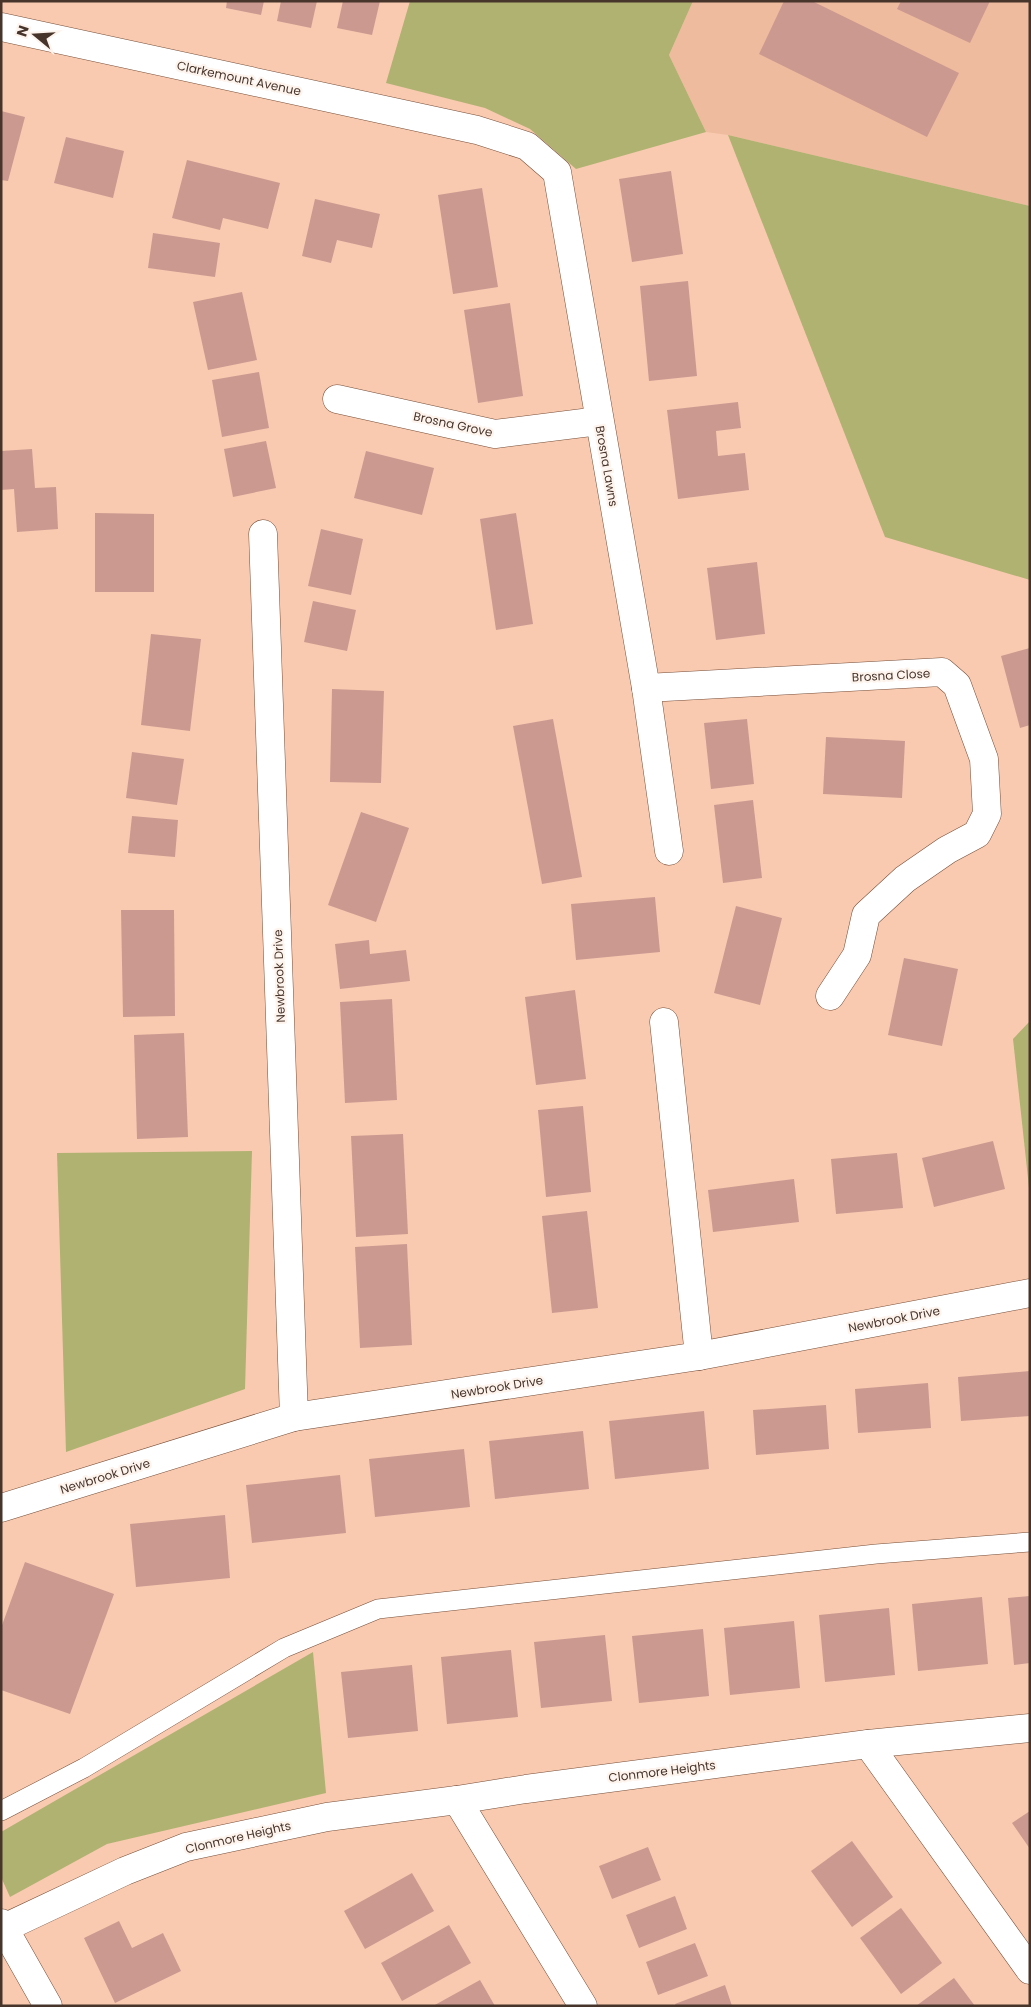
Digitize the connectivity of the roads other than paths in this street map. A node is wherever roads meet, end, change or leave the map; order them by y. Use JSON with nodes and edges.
{"nodes":[{"id":1,"x":1,"y":27,"type":"edge"},
{"id":2,"x":478,"y":130,"type":"joint"},
{"id":3,"x":337,"y":399,"type":"dead end"},
{"id":4,"x":599,"y":421,"type":"junction"},
{"id":5,"x":263,"y":534,"type":"dead end"},
{"id":6,"x":646,"y":688,"type":"junction"},
{"id":7,"x":669,"y":851,"type":"dead end"},
{"id":8,"x":830,"y":996,"type":"dead end"},
{"id":9,"x":664,"y":1022,"type":"dead end"},
{"id":10,"x":1030,"y":1293,"type":"edge"},
{"id":11,"x":699,"y":1356,"type":"junction"},
{"id":12,"x":294,"y":1417,"type":"junction"},
{"id":13,"x":1,"y":1508,"type":"edge"},
{"id":14,"x":1030,"y":1542,"type":"edge"},
{"id":15,"x":1030,"y":1728,"type":"edge"},
{"id":16,"x":868,"y":1744,"type":"junction"},
{"id":17,"x":457,"y":1800,"type":"junction"},
{"id":18,"x":1,"y":1811,"type":"edge"},
{"id":19,"x":3,"y":1926,"type":"edge"},
{"id":20,"x":1030,"y":1970,"type":"edge"},
{"id":21,"x":48,"y":2006,"type":"edge"},
{"id":22,"x":583,"y":2006,"type":"edge"}],
"edges":[{"from":1,"to":2,"type":"street","name":"Clarkemount Avenue"},
{"from":2,"to":4,"type":"street","name":"Brosna Lawns"},
{"from":3,"to":4,"type":"street","name":"Brosna Grove"},
{"from":4,"to":6,"type":"street","name":"Brosna Lawns"},
{"from":5,"to":12,"type":"street","name":"Newbrook Drive"},
{"from":6,"to":7,"type":"street","name":"Brosna Lawns"},
{"from":6,"to":8,"type":"street","name":"Brosna Close"},
{"from":9,"to":11,"type":"street"},
{"from":10,"to":11,"type":"street","name":"Newbrook Drive"},
{"from":11,"to":12,"type":"street","name":"Newbrook Drive"},
{"from":12,"to":13,"type":"street","name":"Newbrook Drive"},
{"from":14,"to":18,"type":"lane"},
{"from":15,"to":16,"type":"street","name":"Clonmore Heights"},
{"from":16,"to":17,"type":"street","name":"Clonmore Heights"},
{"from":16,"to":20,"type":"street"},
{"from":17,"to":19,"type":"street","name":"Clonmore Heights"},
{"from":17,"to":22,"type":"street"},
{"from":19,"to":21,"type":"street"}]}
